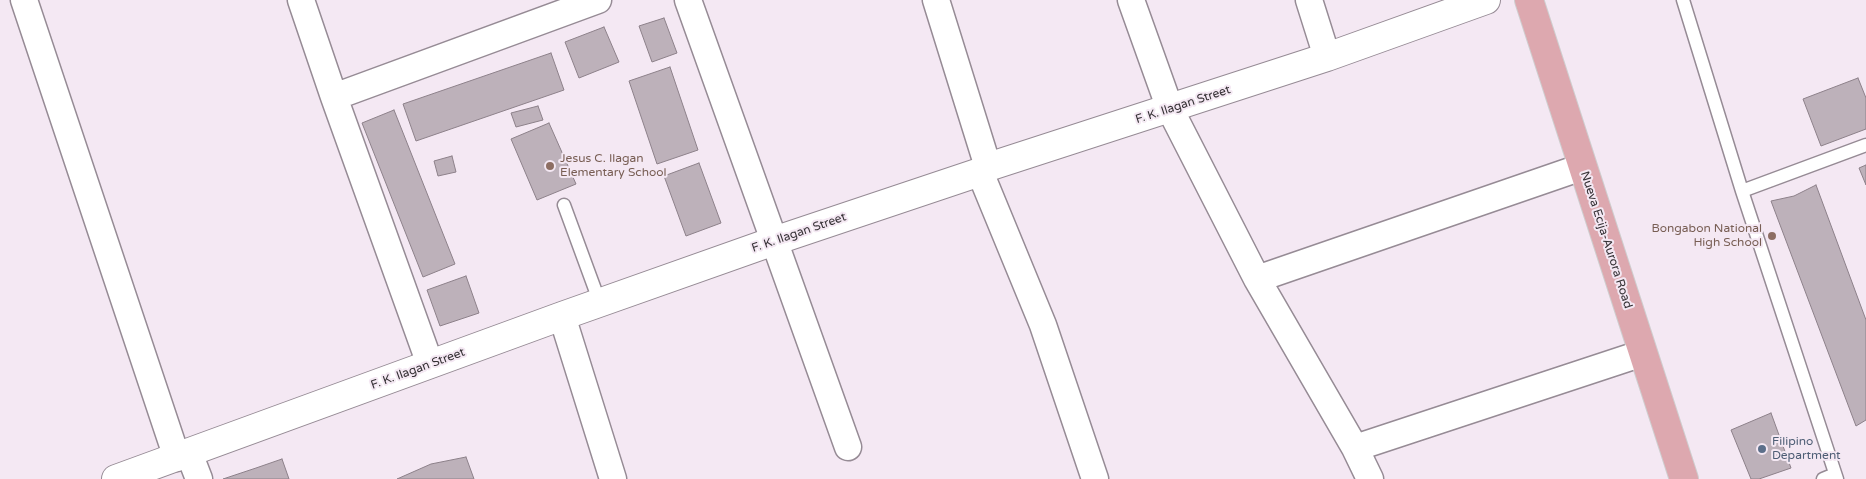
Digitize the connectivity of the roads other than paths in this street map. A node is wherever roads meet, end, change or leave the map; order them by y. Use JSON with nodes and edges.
{"nodes":[{"id":1,"x":24,"y":0,"type":"edge"},
{"id":2,"x":301,"y":0,"type":"edge"},
{"id":3,"x":598,"y":0,"type":"edge"},
{"id":4,"x":688,"y":0,"type":"edge"},
{"id":5,"x":936,"y":0,"type":"edge"},
{"id":6,"x":1131,"y":0,"type":"edge"},
{"id":7,"x":1309,"y":0,"type":"edge"},
{"id":8,"x":1486,"y":0,"type":"edge"},
{"id":9,"x":1529,"y":0,"type":"edge"},
{"id":10,"x":1683,"y":0,"type":"edge"},
{"id":11,"x":1327,"y":57,"type":"junction"},
{"id":12,"x":334,"y":97,"type":"junction"},
{"id":13,"x":1170,"y":109,"type":"junction"},
{"id":14,"x":1866,"y":145,"type":"edge"},
{"id":15,"x":1582,"y":167,"type":"junction"},
{"id":16,"x":984,"y":170,"type":"junction"},
{"id":17,"x":1742,"y":191,"type":"junction"},
{"id":18,"x":564,"y":205,"type":"dead end"},
{"id":19,"x":774,"y":241,"type":"junction"},
{"id":20,"x":1257,"y":279,"type":"junction"},
{"id":21,"x":600,"y":303,"type":"junction"},
{"id":22,"x":562,"y":316,"type":"junction"},
{"id":23,"x":1643,"y":353,"type":"junction"},
{"id":24,"x":430,"y":364,"type":"junction"},
{"id":25,"x":848,"y":447,"type":"dead end"},
{"id":26,"x":1355,"y":448,"type":"junction"},
{"id":27,"x":183,"y":455,"type":"junction"},
{"id":28,"x":1831,"y":478,"type":"edge"},
{"id":29,"x":116,"y":479,"type":"edge"},
{"id":30,"x":198,"y":479,"type":"edge"},
{"id":31,"x":613,"y":479,"type":"edge"},
{"id":32,"x":1095,"y":479,"type":"edge"},
{"id":33,"x":1370,"y":479,"type":"edge"},
{"id":34,"x":1684,"y":479,"type":"edge"}],
"edges":[{"from":1,"to":27,"type":"street"},
{"from":2,"to":12,"type":"street"},
{"from":3,"to":12,"type":"street"},
{"from":4,"to":19,"type":"street"},
{"from":5,"to":16,"type":"street"},
{"from":6,"to":13,"type":"street"},
{"from":7,"to":11,"type":"street"},
{"from":8,"to":11,"type":"street","name":"F. K. Ilagan Street"},
{"from":9,"to":15,"type":"main road","name":"Nueva Ecija-Aurora Road"},
{"from":10,"to":17,"type":"lane"},
{"from":11,"to":13,"type":"street","name":"F. K. Ilagan Street"},
{"from":12,"to":24,"type":"street"},
{"from":13,"to":16,"type":"street","name":"F. K. Ilagan Street"},
{"from":13,"to":20,"type":"street"},
{"from":14,"to":17,"type":"lane"},
{"from":15,"to":20,"type":"street"},
{"from":15,"to":23,"type":"main road","name":"Nueva Ecija-Aurora Road"},
{"from":16,"to":19,"type":"street","name":"F. K. Ilagan Street"},
{"from":16,"to":32,"type":"street"},
{"from":17,"to":28,"type":"lane"},
{"from":18,"to":21,"type":"lane"},
{"from":19,"to":21,"type":"street","name":"F. K. Ilagan Street"},
{"from":19,"to":25,"type":"street"},
{"from":20,"to":26,"type":"street"},
{"from":21,"to":22,"type":"street","name":"F. K. Ilagan Street"},
{"from":22,"to":24,"type":"street","name":"F. K. Ilagan Street"},
{"from":22,"to":31,"type":"street"},
{"from":23,"to":26,"type":"street"},
{"from":23,"to":34,"type":"main road","name":"Nueva Ecija-Aurora Road"},
{"from":24,"to":27,"type":"street","name":"F. K. Ilagan Street"},
{"from":26,"to":33,"type":"street"},
{"from":27,"to":29,"type":"street","name":"F. K. Ilagan Street"},
{"from":27,"to":30,"type":"street"}]}
